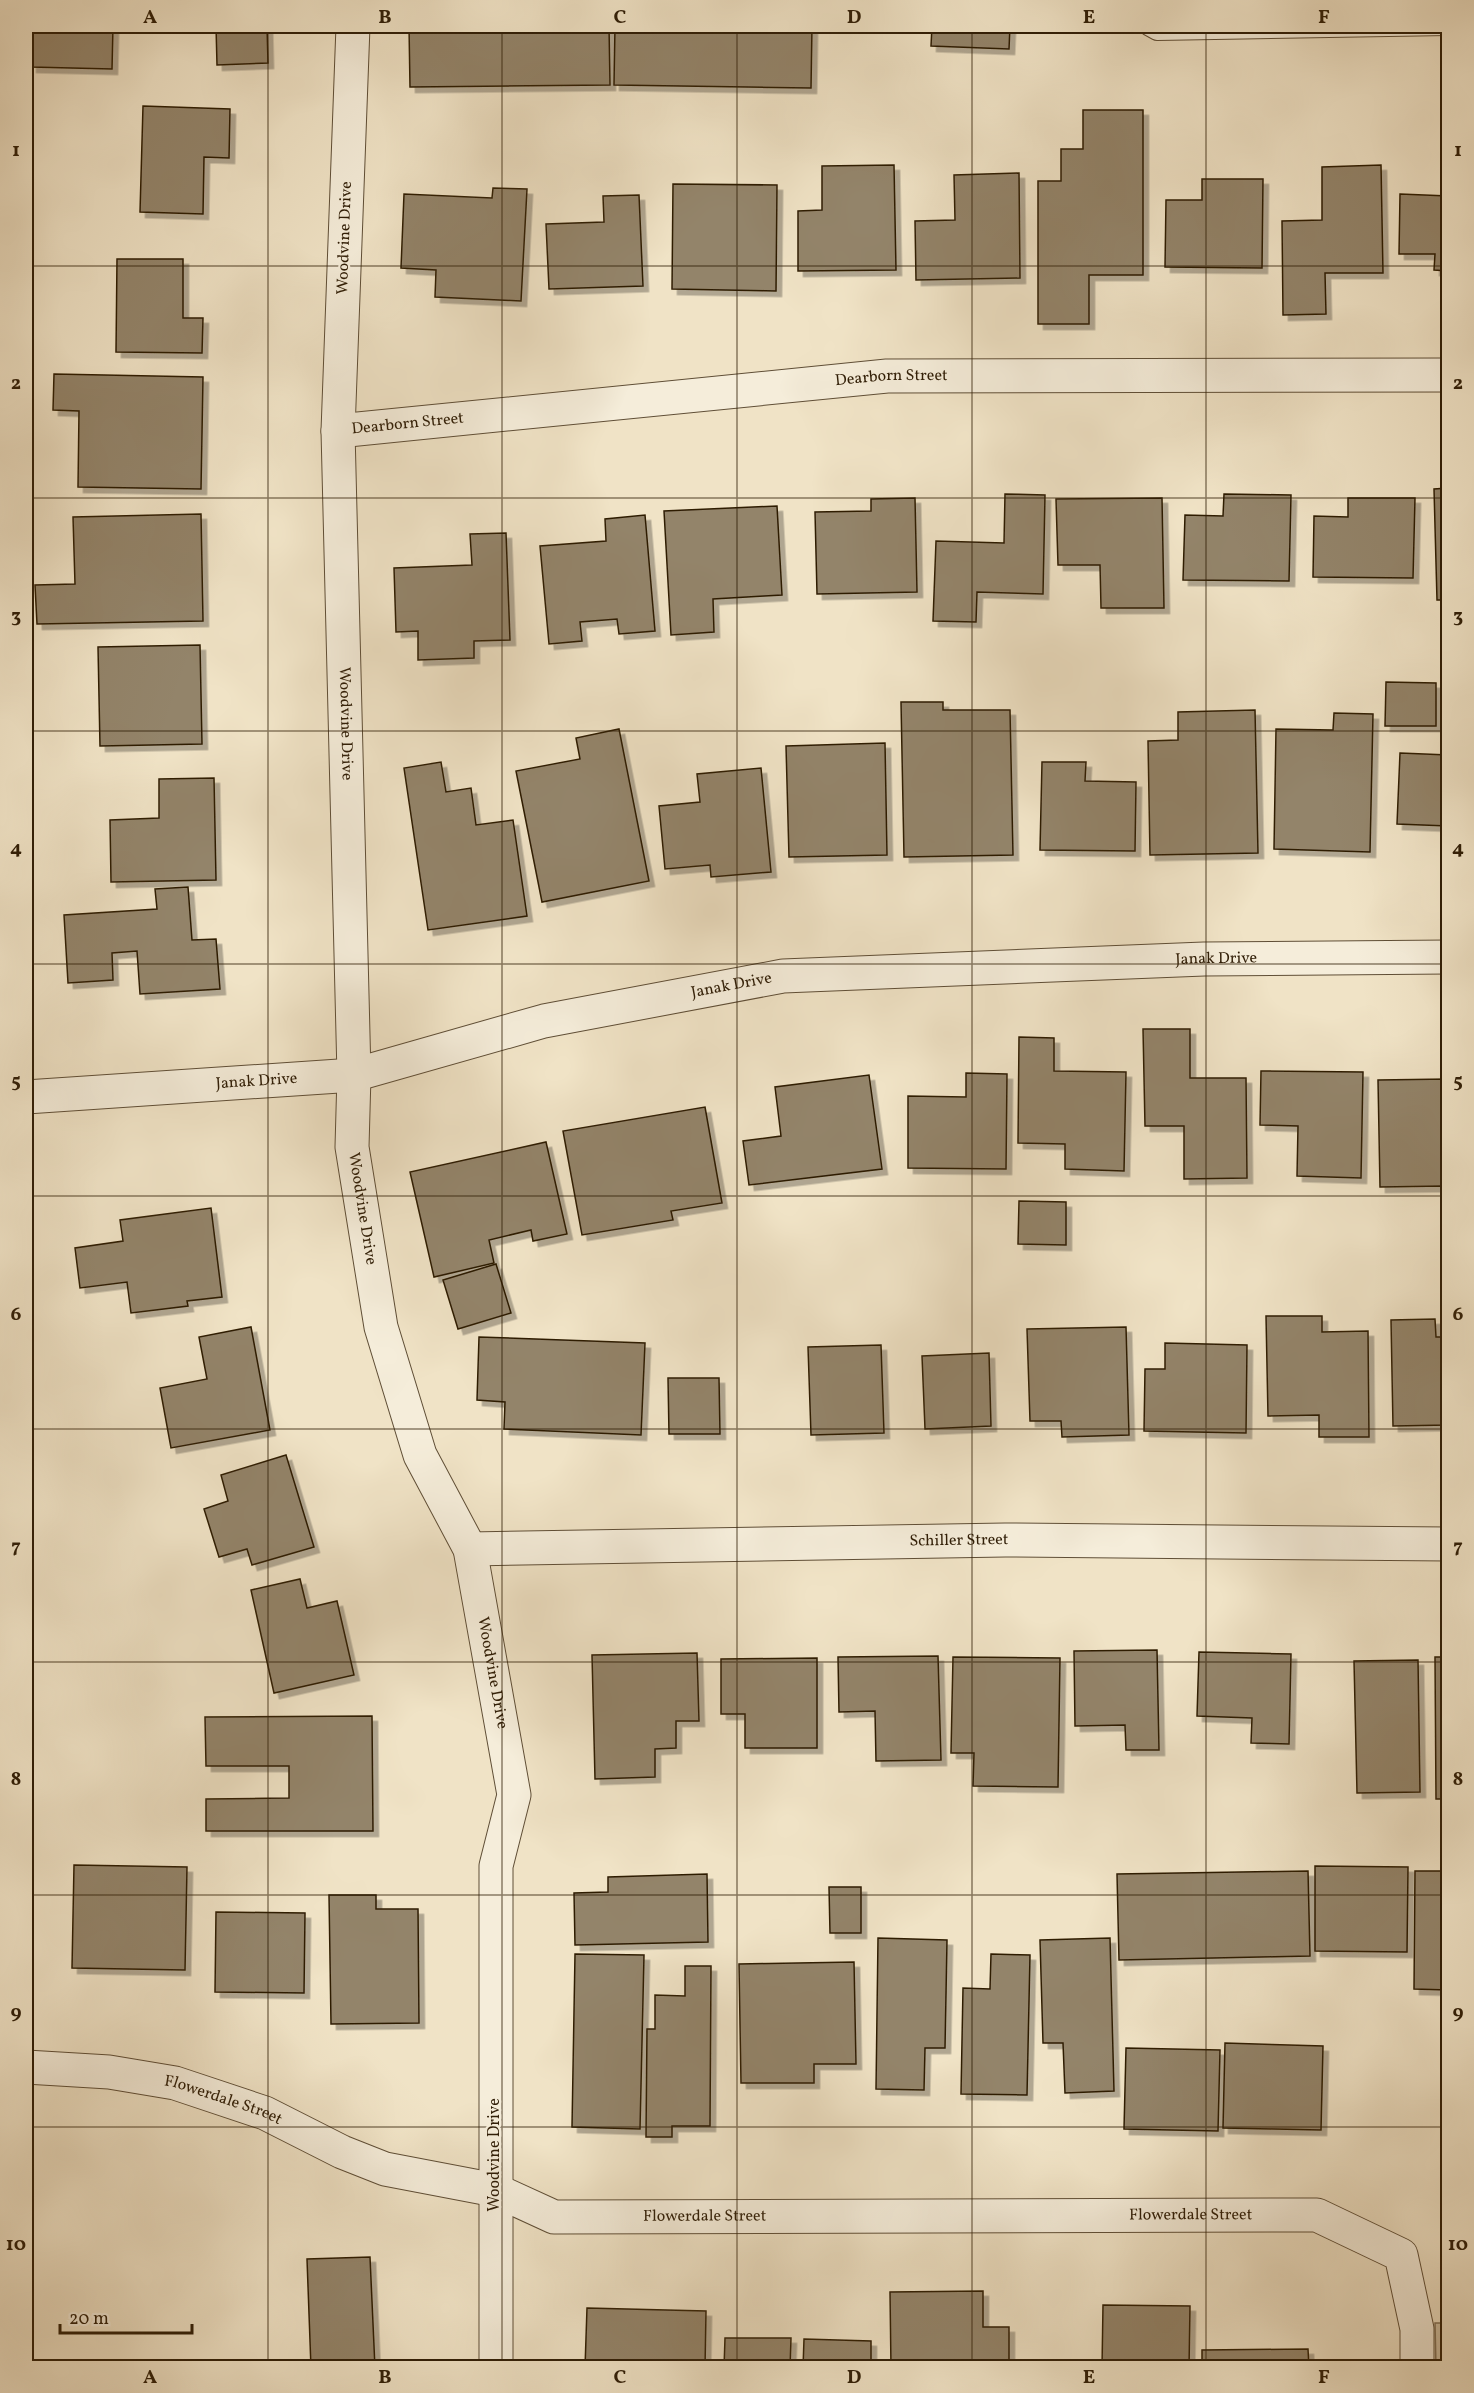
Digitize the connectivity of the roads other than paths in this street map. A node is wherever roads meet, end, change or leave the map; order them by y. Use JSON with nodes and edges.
{"nodes":[{"id":1,"x":353,"y":26,"type":"edge"},
{"id":2,"x":1148,"y":26,"type":"edge"},
{"id":3,"x":1449,"y":26,"type":"edge"},
{"id":4,"x":1449,"y":375,"type":"edge"},
{"id":5,"x":338,"y":431,"type":"junction"},
{"id":6,"x":1449,"y":957,"type":"edge"},
{"id":7,"x":354,"y":1074,"type":"junction"},
{"id":8,"x":26,"y":1097,"type":"edge"},
{"id":9,"x":1449,"y":1544,"type":"edge"},
{"id":10,"x":470,"y":1550,"type":"junction"},
{"id":11,"x":26,"y":2067,"type":"edge"},
{"id":12,"x":495,"y":2190,"type":"junction"},
{"id":13,"x":496,"y":2367,"type":"edge"},
{"id":14,"x":1417,"y":2367,"type":"edge"}],
"edges":[{"from":1,"to":5,"type":"street","name":"Woodvine Drive"},
{"from":2,"to":3,"type":"lane"},
{"from":4,"to":5,"type":"street","name":"Dearborn Street"},
{"from":5,"to":7,"type":"street","name":"Woodvine Drive"},
{"from":6,"to":7,"type":"street","name":"Janak Drive"},
{"from":7,"to":8,"type":"street","name":"Janak Drive"},
{"from":7,"to":10,"type":"street","name":"Woodvine Drive"},
{"from":9,"to":10,"type":"street","name":"Schiller Street"},
{"from":10,"to":12,"type":"street","name":"Woodvine Drive"},
{"from":11,"to":12,"type":"street","name":"Flowerdale Street"},
{"from":12,"to":13,"type":"street","name":"Woodvine Drive"},
{"from":12,"to":14,"type":"street","name":"Flowerdale Street"}]}
